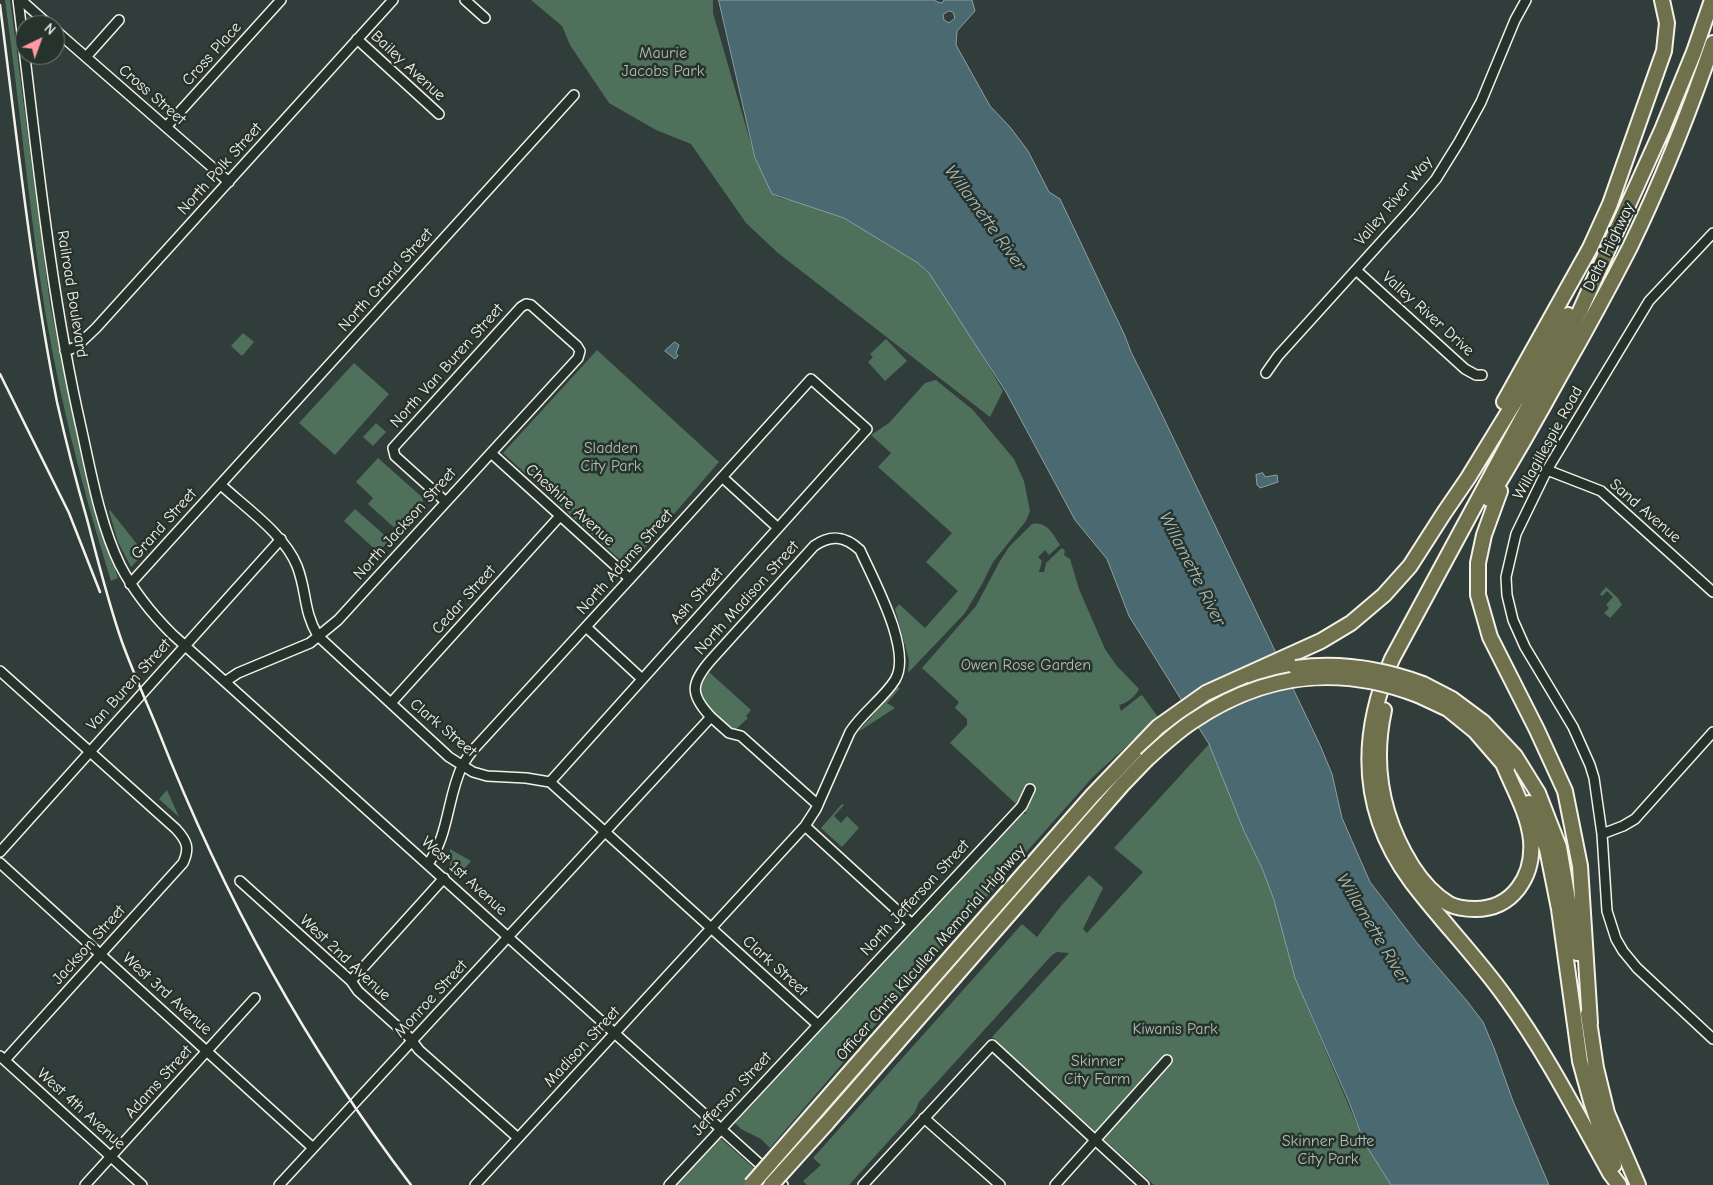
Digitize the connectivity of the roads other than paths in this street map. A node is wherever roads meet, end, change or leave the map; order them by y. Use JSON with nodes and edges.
{"nodes":[{"id":1,"x":19,"y":0,"type":"edge"},
{"id":2,"x":281,"y":0,"type":"edge"},
{"id":3,"x":393,"y":0,"type":"edge"},
{"id":4,"x":465,"y":0,"type":"edge"},
{"id":5,"x":1526,"y":0,"type":"edge"},
{"id":6,"x":1662,"y":0,"type":"edge"},
{"id":7,"x":1702,"y":0,"type":"edge"},
{"id":8,"x":1712,"y":0,"type":"edge"},
{"id":9,"x":37,"y":15,"type":"edge"},
{"id":10,"x":484,"y":18,"type":"dead end"},
{"id":11,"x":119,"y":20,"type":"dead end"},
{"id":12,"x":65,"y":39,"type":"edge"},
{"id":13,"x":357,"y":39,"type":"junction"},
{"id":14,"x":1713,"y":43,"type":"edge"},
{"id":15,"x":1713,"y":56,"type":"edge"},
{"id":16,"x":86,"y":57,"type":"junction"},
{"id":17,"x":574,"y":95,"type":"dead end"},
{"id":18,"x":1693,"y":102,"type":"junction"},
{"id":19,"x":439,"y":114,"type":"dead end"},
{"id":20,"x":166,"y":128,"type":"junction"},
{"id":21,"x":1662,"y":130,"type":"junction"},
{"id":22,"x":229,"y":182,"type":"junction"},
{"id":23,"x":1713,"y":233,"type":"edge"},
{"id":24,"x":1609,"y":248,"type":"junction"},
{"id":25,"x":1356,"y":270,"type":"junction"},
{"id":26,"x":526,"y":304,"type":"joint"},
{"id":27,"x":65,"y":351,"type":"junction"},
{"id":28,"x":1266,"y":374,"type":"dead end"},
{"id":29,"x":1482,"y":375,"type":"dead end"},
{"id":30,"x":867,"y":429,"type":"joint"},
{"id":31,"x":491,"y":453,"type":"junction"},
{"id":32,"x":1515,"y":456,"type":"junction"},
{"id":33,"x":1546,"y":470,"type":"junction"},
{"id":34,"x":722,"y":478,"type":"junction"},
{"id":35,"x":221,"y":485,"type":"junction"},
{"id":36,"x":446,"y":502,"type":"junction"},
{"id":37,"x":1444,"y":513,"type":"junction"},
{"id":38,"x":560,"y":516,"type":"junction"},
{"id":39,"x":778,"y":528,"type":"junction"},
{"id":40,"x":281,"y":539,"type":"junction"},
{"id":41,"x":630,"y":579,"type":"junction"},
{"id":42,"x":130,"y":584,"type":"junction"},
{"id":43,"x":1713,"y":592,"type":"edge"},
{"id":44,"x":586,"y":628,"type":"junction"},
{"id":45,"x":318,"y":636,"type":"junction"},
{"id":46,"x":185,"y":645,"type":"junction"},
{"id":47,"x":0,"y":672,"type":"edge"},
{"id":48,"x":642,"y":679,"type":"junction"},
{"id":49,"x":226,"y":681,"type":"junction"},
{"id":50,"x":1420,"y":690,"type":"junction"},
{"id":51,"x":391,"y":703,"type":"junction"},
{"id":52,"x":711,"y":716,"type":"junction"},
{"id":53,"x":1713,"y":732,"type":"edge"},
{"id":54,"x":1140,"y":746,"type":"junction"},
{"id":55,"x":89,"y":752,"type":"junction"},
{"id":56,"x":1502,"y":762,"type":"junction"},
{"id":57,"x":462,"y":766,"type":"junction"},
{"id":58,"x":550,"y":782,"type":"junction"},
{"id":59,"x":1030,"y":789,"type":"dead end"},
{"id":60,"x":818,"y":805,"type":"junction"},
{"id":61,"x":806,"y":826,"type":"junction"},
{"id":62,"x":605,"y":832,"type":"junction"},
{"id":63,"x":1602,"y":834,"type":"junction"},
{"id":64,"x":0,"y":852,"type":"edge"},
{"id":65,"x":0,"y":864,"type":"edge"},
{"id":66,"x":428,"y":864,"type":"junction"},
{"id":67,"x":444,"y":878,"type":"junction"},
{"id":68,"x":240,"y":881,"type":"dead end"},
{"id":69,"x":912,"y":924,"type":"junction"},
{"id":70,"x":711,"y":929,"type":"junction"},
{"id":71,"x":509,"y":937,"type":"junction"},
{"id":72,"x":101,"y":954,"type":"junction"},
{"id":73,"x":350,"y":981,"type":"junction"},
{"id":74,"x":254,"y":998,"type":"dead end"},
{"id":75,"x":1590,"y":1023,"type":"junction"},
{"id":76,"x":818,"y":1025,"type":"junction"},
{"id":77,"x":614,"y":1034,"type":"junction"},
{"id":78,"x":1713,"y":1039,"type":"edge"},
{"id":79,"x":411,"y":1042,"type":"junction"},
{"id":80,"x":207,"y":1050,"type":"junction"},
{"id":81,"x":2,"y":1058,"type":"edge"},
{"id":82,"x":1167,"y":1060,"type":"dead end"},
{"id":83,"x":924,"y":1118,"type":"junction"},
{"id":84,"x":720,"y":1129,"type":"junction"},
{"id":85,"x":518,"y":1138,"type":"junction"},
{"id":86,"x":1094,"y":1141,"type":"junction"},
{"id":87,"x":313,"y":1148,"type":"junction"},
{"id":88,"x":111,"y":1157,"type":"junction"},
{"id":89,"x":85,"y":1185,"type":"edge"},
{"id":90,"x":142,"y":1185,"type":"edge"},
{"id":91,"x":279,"y":1185,"type":"edge"},
{"id":92,"x":475,"y":1185,"type":"edge"},
{"id":93,"x":669,"y":1185,"type":"edge"},
{"id":94,"x":751,"y":1185,"type":"edge"},
{"id":95,"x":771,"y":1185,"type":"edge"},
{"id":96,"x":783,"y":1185,"type":"edge"},
{"id":97,"x":863,"y":1185,"type":"edge"},
{"id":98,"x":1000,"y":1185,"type":"edge"},
{"id":99,"x":1055,"y":1185,"type":"edge"},
{"id":100,"x":1144,"y":1185,"type":"edge"},
{"id":101,"x":1618,"y":1185,"type":"edge"},
{"id":102,"x":1624,"y":1185,"type":"edge"},
{"id":103,"x":1638,"y":1185,"type":"edge"}],
"edges":[{"from":1,"to":9,"type":"street"},
{"from":1,"to":27,"type":"street","name":"Railroad Boulevard"},
{"from":2,"to":20,"type":"street","name":"Cross Place"},
{"from":3,"to":13,"type":"street","name":"North Polk Street"},
{"from":4,"to":10,"type":"street"},
{"from":5,"to":25,"type":"street","name":"Valley River Way"},
{"from":6,"to":37,"type":"highway"},
{"from":7,"to":21,"type":"highway"},
{"from":8,"to":21,"type":"highway","name":"Delta Highway"},
{"from":11,"to":16,"type":"street"},
{"from":12,"to":16,"type":"street","name":"Cross Street"},
{"from":13,"to":19,"type":"street","name":"Bailey Avenue"},
{"from":13,"to":22,"type":"street","name":"North Polk Street"},
{"from":14,"to":18,"type":"highway","name":"Delta Highway"},
{"from":15,"to":18,"type":"highway"},
{"from":16,"to":20,"type":"street","name":"Cross Street"},
{"from":17,"to":35,"type":"street","name":"North Grand Street"},
{"from":18,"to":32,"type":"highway","name":"Delta Highway"},
{"from":20,"to":22,"type":"street","name":"Cross Street"},
{"from":21,"to":24,"type":"highway","name":"Delta Highway"},
{"from":22,"to":27,"type":"street","name":"North Polk Street"},
{"from":23,"to":33,"type":"street","name":"Willagillespie Road"},
{"from":24,"to":37,"type":"highway"},
{"from":24,"to":101,"type":"highway"},
{"from":25,"to":28,"type":"street","name":"Valley River Way"},
{"from":25,"to":29,"type":"street","name":"Valley River Drive"},
{"from":26,"to":31,"type":"street","name":"North Jackson Street"},
{"from":26,"to":36,"type":"street","name":"North Van Buren Street"},
{"from":27,"to":42,"type":"street","name":"Railroad Boulevard"},
{"from":30,"to":34,"type":"street","name":"North Adams Street"},
{"from":30,"to":39,"type":"street","name":"Ash Street"},
{"from":31,"to":36,"type":"street","name":"North Jackson Street"},
{"from":31,"to":38,"type":"street","name":"Cheshire Avenue"},
{"from":32,"to":56,"type":"highway"},
{"from":32,"to":75,"type":"highway"},
{"from":33,"to":43,"type":"street","name":"Sand Avenue"},
{"from":33,"to":63,"type":"street","name":"Willagillespie Road"},
{"from":34,"to":39,"type":"street"},
{"from":34,"to":41,"type":"street","name":"North Adams Street"},
{"from":35,"to":40,"type":"street","name":"Clark Street"},
{"from":35,"to":42,"type":"street","name":"Grand Street"},
{"from":36,"to":45,"type":"street","name":"North Jackson Street"},
{"from":37,"to":54,"type":"highway"},
{"from":38,"to":41,"type":"street","name":"Cheshire Avenue"},
{"from":38,"to":51,"type":"street","name":"Cedar Street"},
{"from":39,"to":48,"type":"street","name":"Ash Street"},
{"from":40,"to":45,"type":"street","name":"Clark Street"},
{"from":40,"to":46,"type":"street","name":"Van Buren Street"},
{"from":41,"to":44,"type":"street","name":"North Adams Street"},
{"from":42,"to":46,"type":"street","name":"West 1st Avenue"},
{"from":44,"to":48,"type":"street"},
{"from":44,"to":57,"type":"street","name":"North Adams Street"},
{"from":45,"to":49,"type":"street","name":"North Jackson Street"},
{"from":45,"to":51,"type":"street","name":"Clark Street"},
{"from":46,"to":49,"type":"street","name":"West 1st Avenue"},
{"from":46,"to":55,"type":"street","name":"Van Buren Street"},
{"from":47,"to":55,"type":"street"},
{"from":48,"to":58,"type":"street","name":"Ash Street"},
{"from":49,"to":66,"type":"street","name":"West 1st Avenue"},
{"from":50,"to":54,"type":"highway","bridge":true},
{"from":50,"to":56,"type":"highway"},
{"from":50,"to":75,"type":"highway"},
{"from":50,"to":95,"type":"highway","name":"Officer Chris Kilcullen Memorial Highway","bridge":true},
{"from":51,"to":57,"type":"street","name":"Clark Street"},
{"from":52,"to":60,"type":"street"},
{"from":52,"to":60,"type":"street","name":"North Madison Street"},
{"from":52,"to":62,"type":"street","name":"Monroe Street"},
{"from":53,"to":63,"type":"street"},
{"from":54,"to":94,"type":"highway","name":"Officer Chris Kilcullen Memorial Highway","bridge":true},
{"from":55,"to":64,"type":"street","name":"Van Buren Street"},
{"from":55,"to":72,"type":"street","name":"Jackson Street"},
{"from":56,"to":102,"type":"highway"},
{"from":57,"to":58,"type":"street","name":"Clark Street"},
{"from":57,"to":66,"type":"street"},
{"from":58,"to":62,"type":"street","name":"Clark Street"},
{"from":59,"to":69,"type":"street","name":"North Jefferson Street"},
{"from":60,"to":61,"type":"street","name":"North Madison Street"},
{"from":61,"to":69,"type":"street"},
{"from":61,"to":70,"type":"street","name":"North Madison Street"},
{"from":62,"to":70,"type":"street","name":"Clark Street"},
{"from":62,"to":71,"type":"street","name":"Monroe Street"},
{"from":63,"to":78,"type":"street","name":"Willagillespie Road"},
{"from":65,"to":72,"type":"street","name":"West 3rd Avenue"},
{"from":66,"to":67,"type":"street","name":"West 1st Avenue"},
{"from":67,"to":71,"type":"street","name":"West 1st Avenue"},
{"from":67,"to":73,"type":"street"},
{"from":68,"to":73,"type":"street","name":"West 2nd Avenue"},
{"from":69,"to":76,"type":"street","name":"North Jefferson Street"},
{"from":70,"to":76,"type":"street","name":"Clark Street"},
{"from":70,"to":77,"type":"street","name":"Madison Street"},
{"from":71,"to":77,"type":"street","name":"West 1st Avenue"},
{"from":71,"to":79,"type":"street","name":"Monroe Street"},
{"from":72,"to":80,"type":"street","name":"West 3rd Avenue"},
{"from":72,"to":81,"type":"street","name":"Jackson Street"},
{"from":73,"to":79,"type":"street","name":"West 2nd Avenue"},
{"from":74,"to":80,"type":"street","name":"Adams Street"},
{"from":75,"to":103,"type":"highway"},
{"from":76,"to":84,"type":"street","name":"Jefferson Street"},
{"from":77,"to":84,"type":"street","name":"West 1st Avenue"},
{"from":77,"to":85,"type":"street","name":"Madison Street"},
{"from":79,"to":85,"type":"street","name":"West 2nd Avenue"},
{"from":79,"to":87,"type":"street","name":"Monroe Street"},
{"from":80,"to":87,"type":"street","name":"West 3rd Avenue"},
{"from":80,"to":88,"type":"street","name":"Adams Street"},
{"from":81,"to":88,"type":"street","name":"West 4th Avenue"},
{"from":82,"to":86,"type":"street"},
{"from":83,"to":86,"type":"street"},
{"from":83,"to":97,"type":"street"},
{"from":83,"to":98,"type":"street"},
{"from":84,"to":93,"type":"street","name":"Jefferson Street"},
{"from":84,"to":96,"type":"street","name":"West 1st Avenue"},
{"from":85,"to":92,"type":"street","name":"Madison Street"},
{"from":86,"to":99,"type":"street"},
{"from":86,"to":100,"type":"street"},
{"from":87,"to":91,"type":"street","name":"Monroe Street"},
{"from":88,"to":89,"type":"street","name":"Adams Street"},
{"from":88,"to":90,"type":"street","name":"West 4th Avenue"}]}
